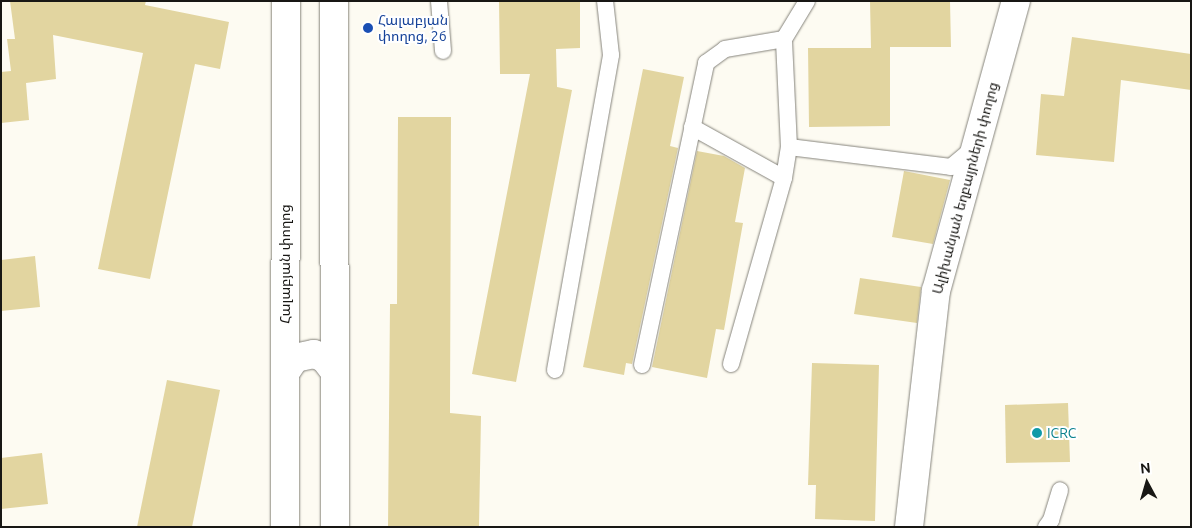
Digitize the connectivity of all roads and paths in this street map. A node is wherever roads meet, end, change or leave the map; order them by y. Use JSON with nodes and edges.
{"nodes":[{"id":1,"x":286,"y":1,"type":"edge"},
{"id":2,"x":334,"y":1,"type":"edge"},
{"id":3,"x":439,"y":1,"type":"edge"},
{"id":4,"x":605,"y":1,"type":"edge"},
{"id":5,"x":806,"y":1,"type":"edge"},
{"id":6,"x":1016,"y":1,"type":"edge"},
{"id":7,"x":784,"y":39,"type":"junction"},
{"id":8,"x":442,"y":51,"type":"dead end"},
{"id":9,"x":692,"y":127,"type":"junction"},
{"id":10,"x":790,"y":147,"type":"junction"},
{"id":11,"x":974,"y":148,"type":"junction"},
{"id":12,"x":784,"y":178,"type":"junction"},
{"id":13,"x":731,"y":364,"type":"dead end"},
{"id":14,"x":642,"y":365,"type":"dead end"},
{"id":15,"x":555,"y":370,"type":"dead end"},
{"id":16,"x":334,"y":371,"type":"junction"},
{"id":17,"x":285,"y":373,"type":"junction"},
{"id":18,"x":1060,"y":490,"type":"dead end"},
{"id":19,"x":285,"y":527,"type":"edge"},
{"id":20,"x":335,"y":527,"type":"edge"},
{"id":21,"x":909,"y":527,"type":"edge"},
{"id":22,"x":1046,"y":527,"type":"edge"}],
"edges":[{"from":1,"to":17,"type":"main road","name":"Հալաբյան փողոց"},
{"from":2,"to":16,"type":"main road"},
{"from":3,"to":8,"type":"lane"},
{"from":4,"to":15,"type":"lane"},
{"from":5,"to":7,"type":"lane"},
{"from":6,"to":11,"type":"main road","name":"Ալիխանյան եղբայրների փողոց"},
{"from":7,"to":9,"type":"lane"},
{"from":7,"to":10,"type":"lane"},
{"from":9,"to":12,"type":"lane"},
{"from":9,"to":14,"type":"lane"},
{"from":10,"to":11,"type":"lane"},
{"from":10,"to":12,"type":"lane"},
{"from":11,"to":21,"type":"main road","name":"Ալիխանյան եղբայրների փողոց"},
{"from":12,"to":13,"type":"lane"},
{"from":16,"to":17,"type":"main road"},
{"from":16,"to":20,"type":"main road"},
{"from":17,"to":19,"type":"main road","name":"Հալաբյան փողոց"},
{"from":18,"to":22,"type":"lane"}]}
